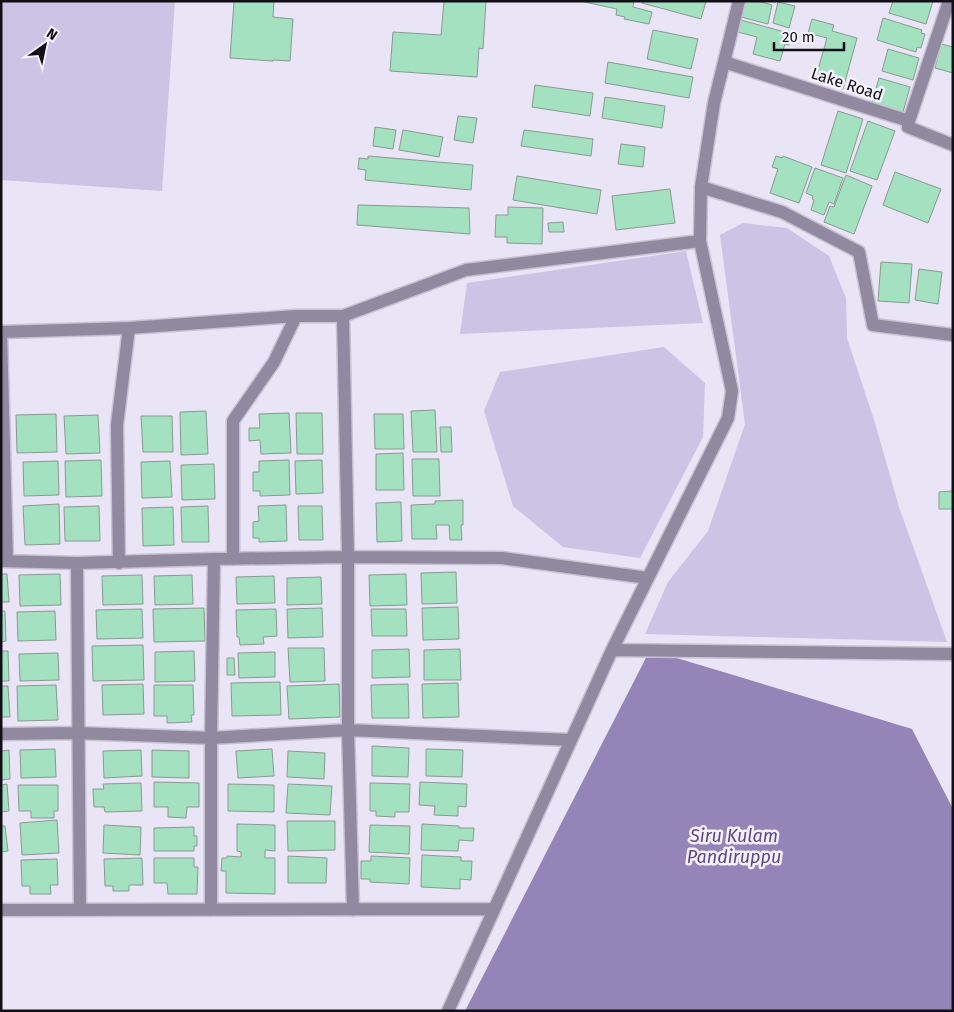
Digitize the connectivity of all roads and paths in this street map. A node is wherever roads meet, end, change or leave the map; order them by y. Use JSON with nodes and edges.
{"nodes":[{"id":1,"x":739,"y":1,"type":"edge"},
{"id":2,"x":949,"y":1,"type":"edge"},
{"id":3,"x":724,"y":62,"type":"junction"},
{"id":4,"x":909,"y":121,"type":"junction"},
{"id":5,"x":953,"y":144,"type":"edge"},
{"id":6,"x":701,"y":187,"type":"junction"},
{"id":7,"x":700,"y":241,"type":"junction"},
{"id":8,"x":296,"y":316,"type":"junction"},
{"id":9,"x":343,"y":316,"type":"junction"},
{"id":10,"x":129,"y":328,"type":"junction"},
{"id":11,"x":1,"y":332,"type":"edge"},
{"id":12,"x":953,"y":335,"type":"edge"},
{"id":13,"x":348,"y":557,"type":"junction"},
{"id":14,"x":214,"y":559,"type":"junction"},
{"id":15,"x":233,"y":559,"type":"junction"},
{"id":16,"x":4,"y":561,"type":"edge"},
{"id":17,"x":77,"y":563,"type":"junction"},
{"id":18,"x":119,"y":563,"type":"junction"},
{"id":19,"x":648,"y":578,"type":"junction"},
{"id":20,"x":612,"y":650,"type":"junction"},
{"id":21,"x":953,"y":654,"type":"edge"},
{"id":22,"x":348,"y":730,"type":"junction"},
{"id":23,"x":78,"y":733,"type":"junction"},
{"id":24,"x":1,"y":734,"type":"edge"},
{"id":25,"x":211,"y":738,"type":"junction"},
{"id":26,"x":571,"y":740,"type":"junction"},
{"id":27,"x":1,"y":910,"type":"edge"},
{"id":28,"x":80,"y":910,"type":"junction"},
{"id":29,"x":211,"y":910,"type":"junction"},
{"id":30,"x":353,"y":910,"type":"junction"},
{"id":31,"x":494,"y":910,"type":"junction"},
{"id":32,"x":448,"y":1011,"type":"edge"}],
"edges":[{"from":1,"to":3,"type":"street"},
{"from":2,"to":4,"type":"street"},
{"from":3,"to":4,"type":"street","name":"Lake Road"},
{"from":3,"to":6,"type":"street"},
{"from":4,"to":5,"type":"street","name":"Lake Road"},
{"from":6,"to":7,"type":"street"},
{"from":6,"to":12,"type":"street"},
{"from":7,"to":9,"type":"street"},
{"from":7,"to":19,"type":"street"},
{"from":8,"to":9,"type":"street"},
{"from":8,"to":10,"type":"street"},
{"from":8,"to":15,"type":"street"},
{"from":9,"to":13,"type":"street"},
{"from":10,"to":11,"type":"street"},
{"from":10,"to":18,"type":"street"},
{"from":11,"to":16,"type":"street"},
{"from":13,"to":15,"type":"street"},
{"from":13,"to":19,"type":"street"},
{"from":13,"to":22,"type":"street"},
{"from":14,"to":15,"type":"street"},
{"from":14,"to":18,"type":"street"},
{"from":14,"to":25,"type":"street"},
{"from":16,"to":17,"type":"street"},
{"from":17,"to":18,"type":"street"},
{"from":17,"to":23,"type":"street"},
{"from":19,"to":20,"type":"street"},
{"from":20,"to":21,"type":"street"},
{"from":20,"to":26,"type":"street"},
{"from":22,"to":25,"type":"street"},
{"from":22,"to":26,"type":"street"},
{"from":22,"to":30,"type":"street"},
{"from":23,"to":24,"type":"street"},
{"from":23,"to":25,"type":"street"},
{"from":23,"to":28,"type":"street"},
{"from":25,"to":29,"type":"street"},
{"from":26,"to":31,"type":"street"},
{"from":27,"to":28,"type":"street"},
{"from":28,"to":29,"type":"street"},
{"from":29,"to":30,"type":"street"},
{"from":30,"to":31,"type":"street"},
{"from":31,"to":32,"type":"street"}]}
